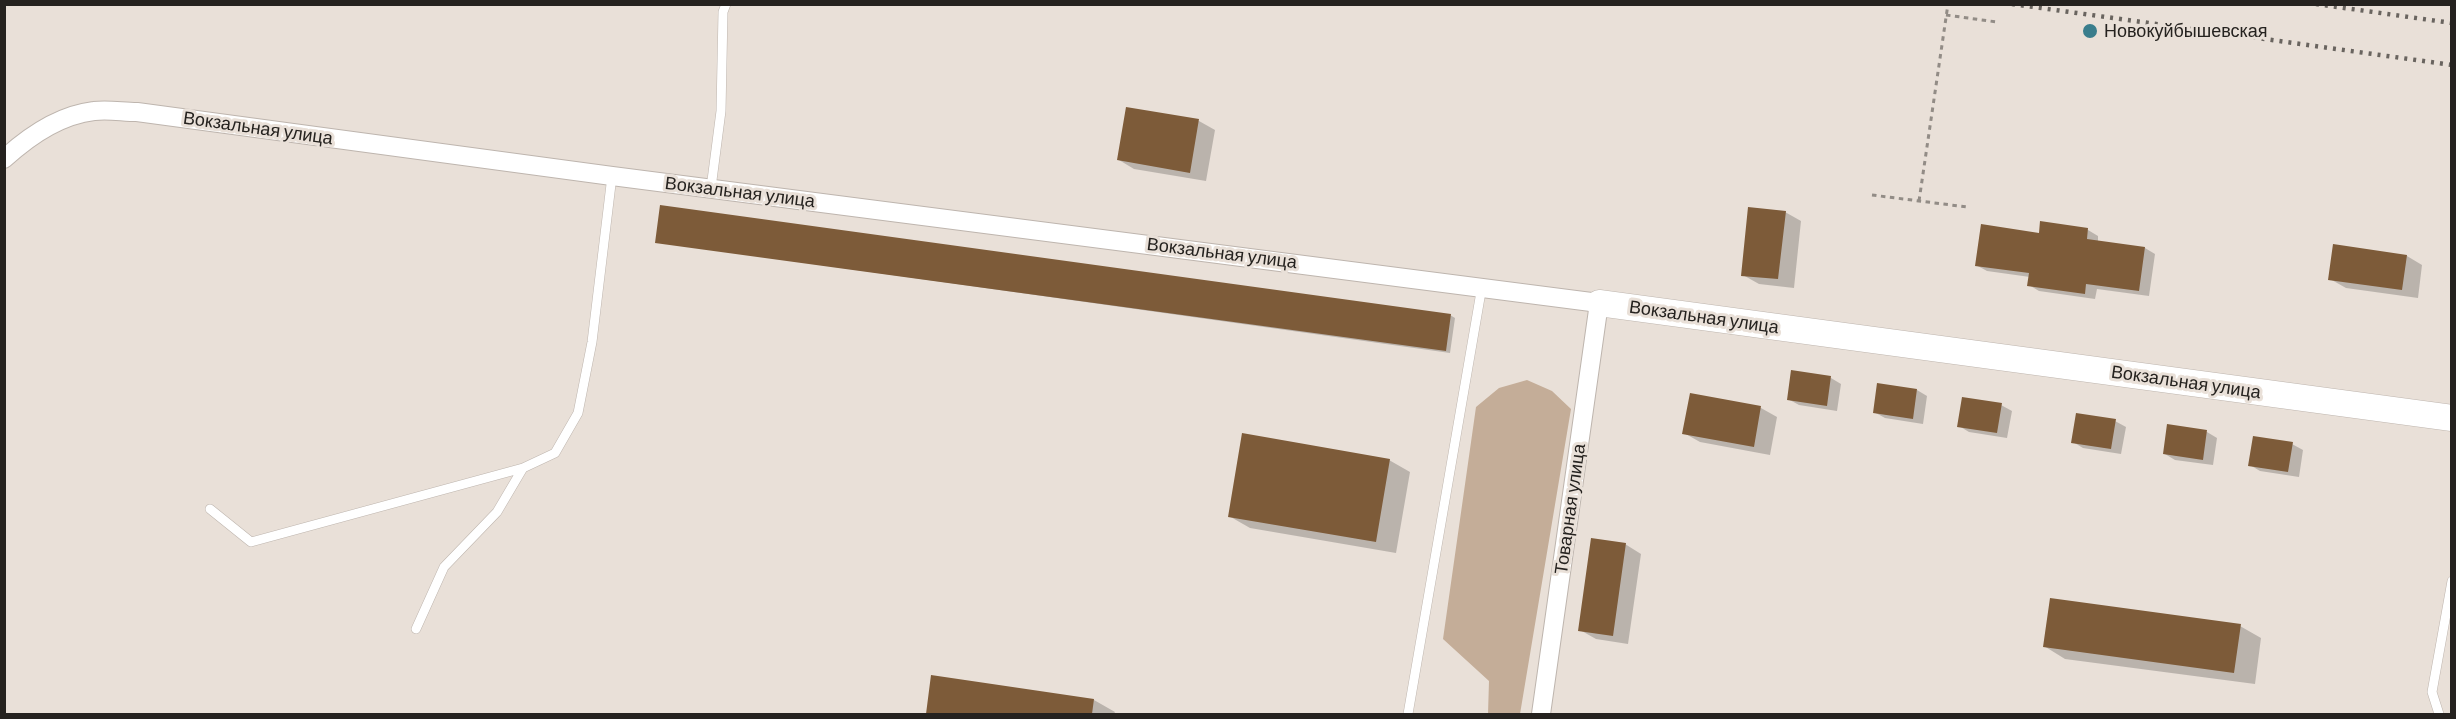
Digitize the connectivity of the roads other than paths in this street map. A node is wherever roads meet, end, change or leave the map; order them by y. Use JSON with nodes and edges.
{"nodes":[{"id":1,"x":726,"y":4,"type":"edge"},
{"id":2,"x":4,"y":159,"type":"edge"},
{"id":3,"x":612,"y":176,"type":"junction"},
{"id":4,"x":711,"y":188,"type":"junction"},
{"id":5,"x":1482,"y":286,"type":"junction"},
{"id":6,"x":1599,"y":303,"type":"junction"},
{"id":7,"x":2451,"y":418,"type":"edge"},
{"id":8,"x":523,"y":468,"type":"junction"},
{"id":9,"x":210,"y":509,"type":"dead end"},
{"id":10,"x":2451,"y":581,"type":"edge"},
{"id":11,"x":416,"y":629,"type":"dead end"},
{"id":12,"x":1408,"y":714,"type":"edge"},
{"id":13,"x":1541,"y":714,"type":"edge"},
{"id":14,"x":2439,"y":714,"type":"edge"}],
"edges":[{"from":1,"to":4,"type":"lane"},
{"from":2,"to":3,"type":"street","name":"Вокзальная улица"},
{"from":3,"to":4,"type":"street","name":"Вокзальная улица"},
{"from":3,"to":8,"type":"lane"},
{"from":4,"to":5,"type":"street","name":"Вокзальная улица"},
{"from":5,"to":6,"type":"street","name":"Вокзальная улица"},
{"from":5,"to":12,"type":"lane"},
{"from":6,"to":7,"type":"street","name":"Вокзальная улица"},
{"from":6,"to":13,"type":"street","name":"Товарная улица"},
{"from":8,"to":9,"type":"lane"},
{"from":8,"to":11,"type":"lane"},
{"from":10,"to":14,"type":"lane"}]}
